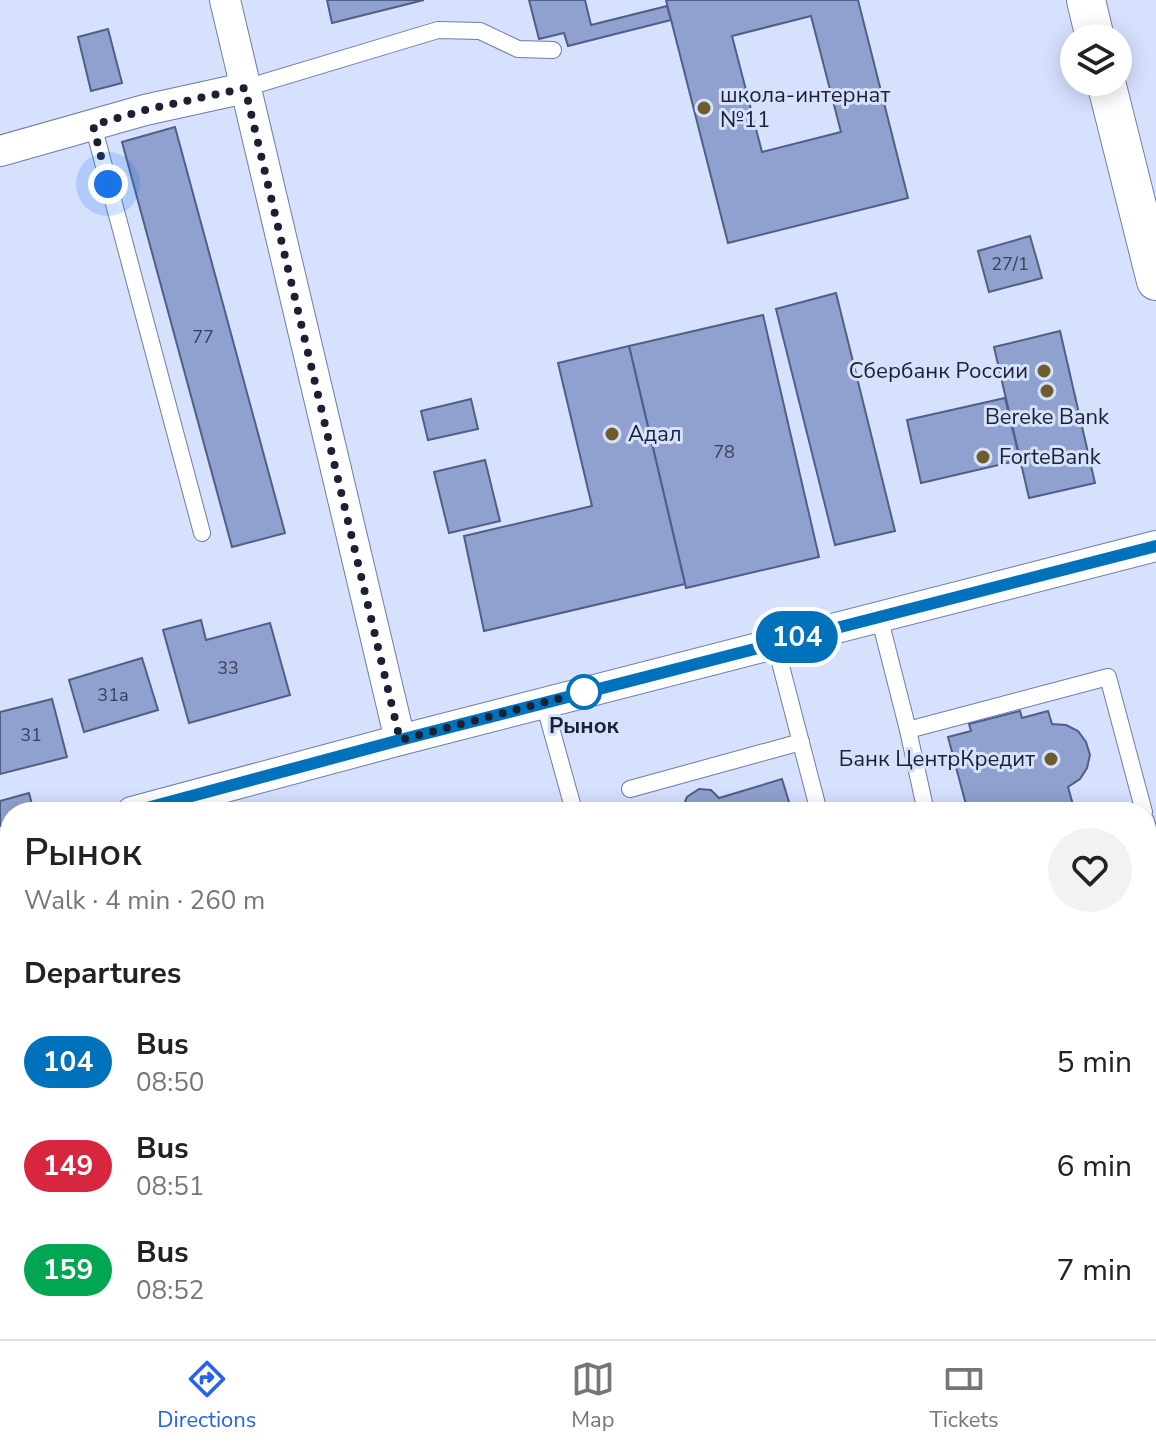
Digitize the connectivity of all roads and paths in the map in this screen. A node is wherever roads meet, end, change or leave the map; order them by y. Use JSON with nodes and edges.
{"nodes":[{"id":1,"x":225,"y":0,"type":"edge"},
{"id":2,"x":1086,"y":0,"type":"edge"},
{"id":3,"x":1092,"y":24,"type":"edge"},
{"id":4,"x":553,"y":50,"type":"dead end"},
{"id":5,"x":245,"y":88,"type":"junction"},
{"id":6,"x":1110,"y":96,"type":"edge"},
{"id":7,"x":93,"y":125,"type":"junction"},
{"id":8,"x":0,"y":151,"type":"edge"},
{"id":9,"x":1156,"y":281,"type":"edge"},
{"id":10,"x":202,"y":533,"type":"dead end"},
{"id":11,"x":1156,"y":546,"type":"edge"},
{"id":12,"x":879,"y":616,"type":"junction"},
{"id":13,"x":775,"y":643,"type":"junction"},
{"id":14,"x":544,"y":703,"type":"junction"},
{"id":15,"x":908,"y":730,"type":"junction"},
{"id":16,"x":400,"y":740,"type":"junction"},
{"id":17,"x":801,"y":742,"type":"junction"},
{"id":18,"x":630,"y":789,"type":"dead end"},
{"id":19,"x":169,"y":802,"type":"edge"},
{"id":20,"x":570,"y":802,"type":"edge"},
{"id":21,"x":816,"y":802,"type":"edge"},
{"id":22,"x":924,"y":802,"type":"edge"},
{"id":23,"x":1141,"y":802,"type":"edge"}],
"edges":[{"from":1,"to":5,"type":"street"},
{"from":2,"to":3,"type":"street"},
{"from":4,"to":5,"type":"lane"},
{"from":5,"to":7,"type":"street"},
{"from":5,"to":16,"type":"street"},
{"from":6,"to":9,"type":"street"},
{"from":7,"to":8,"type":"street"},
{"from":7,"to":10,"type":"lane"},
{"from":11,"to":12,"type":"street"},
{"from":12,"to":13,"type":"street"},
{"from":12,"to":15,"type":"lane"},
{"from":13,"to":14,"type":"street"},
{"from":13,"to":17,"type":"lane"},
{"from":14,"to":16,"type":"street"},
{"from":14,"to":20,"type":"lane"},
{"from":15,"to":22,"type":"lane"},
{"from":15,"to":23,"type":"lane"},
{"from":16,"to":19,"type":"street"},
{"from":17,"to":18,"type":"lane"},
{"from":17,"to":21,"type":"lane"}]}
